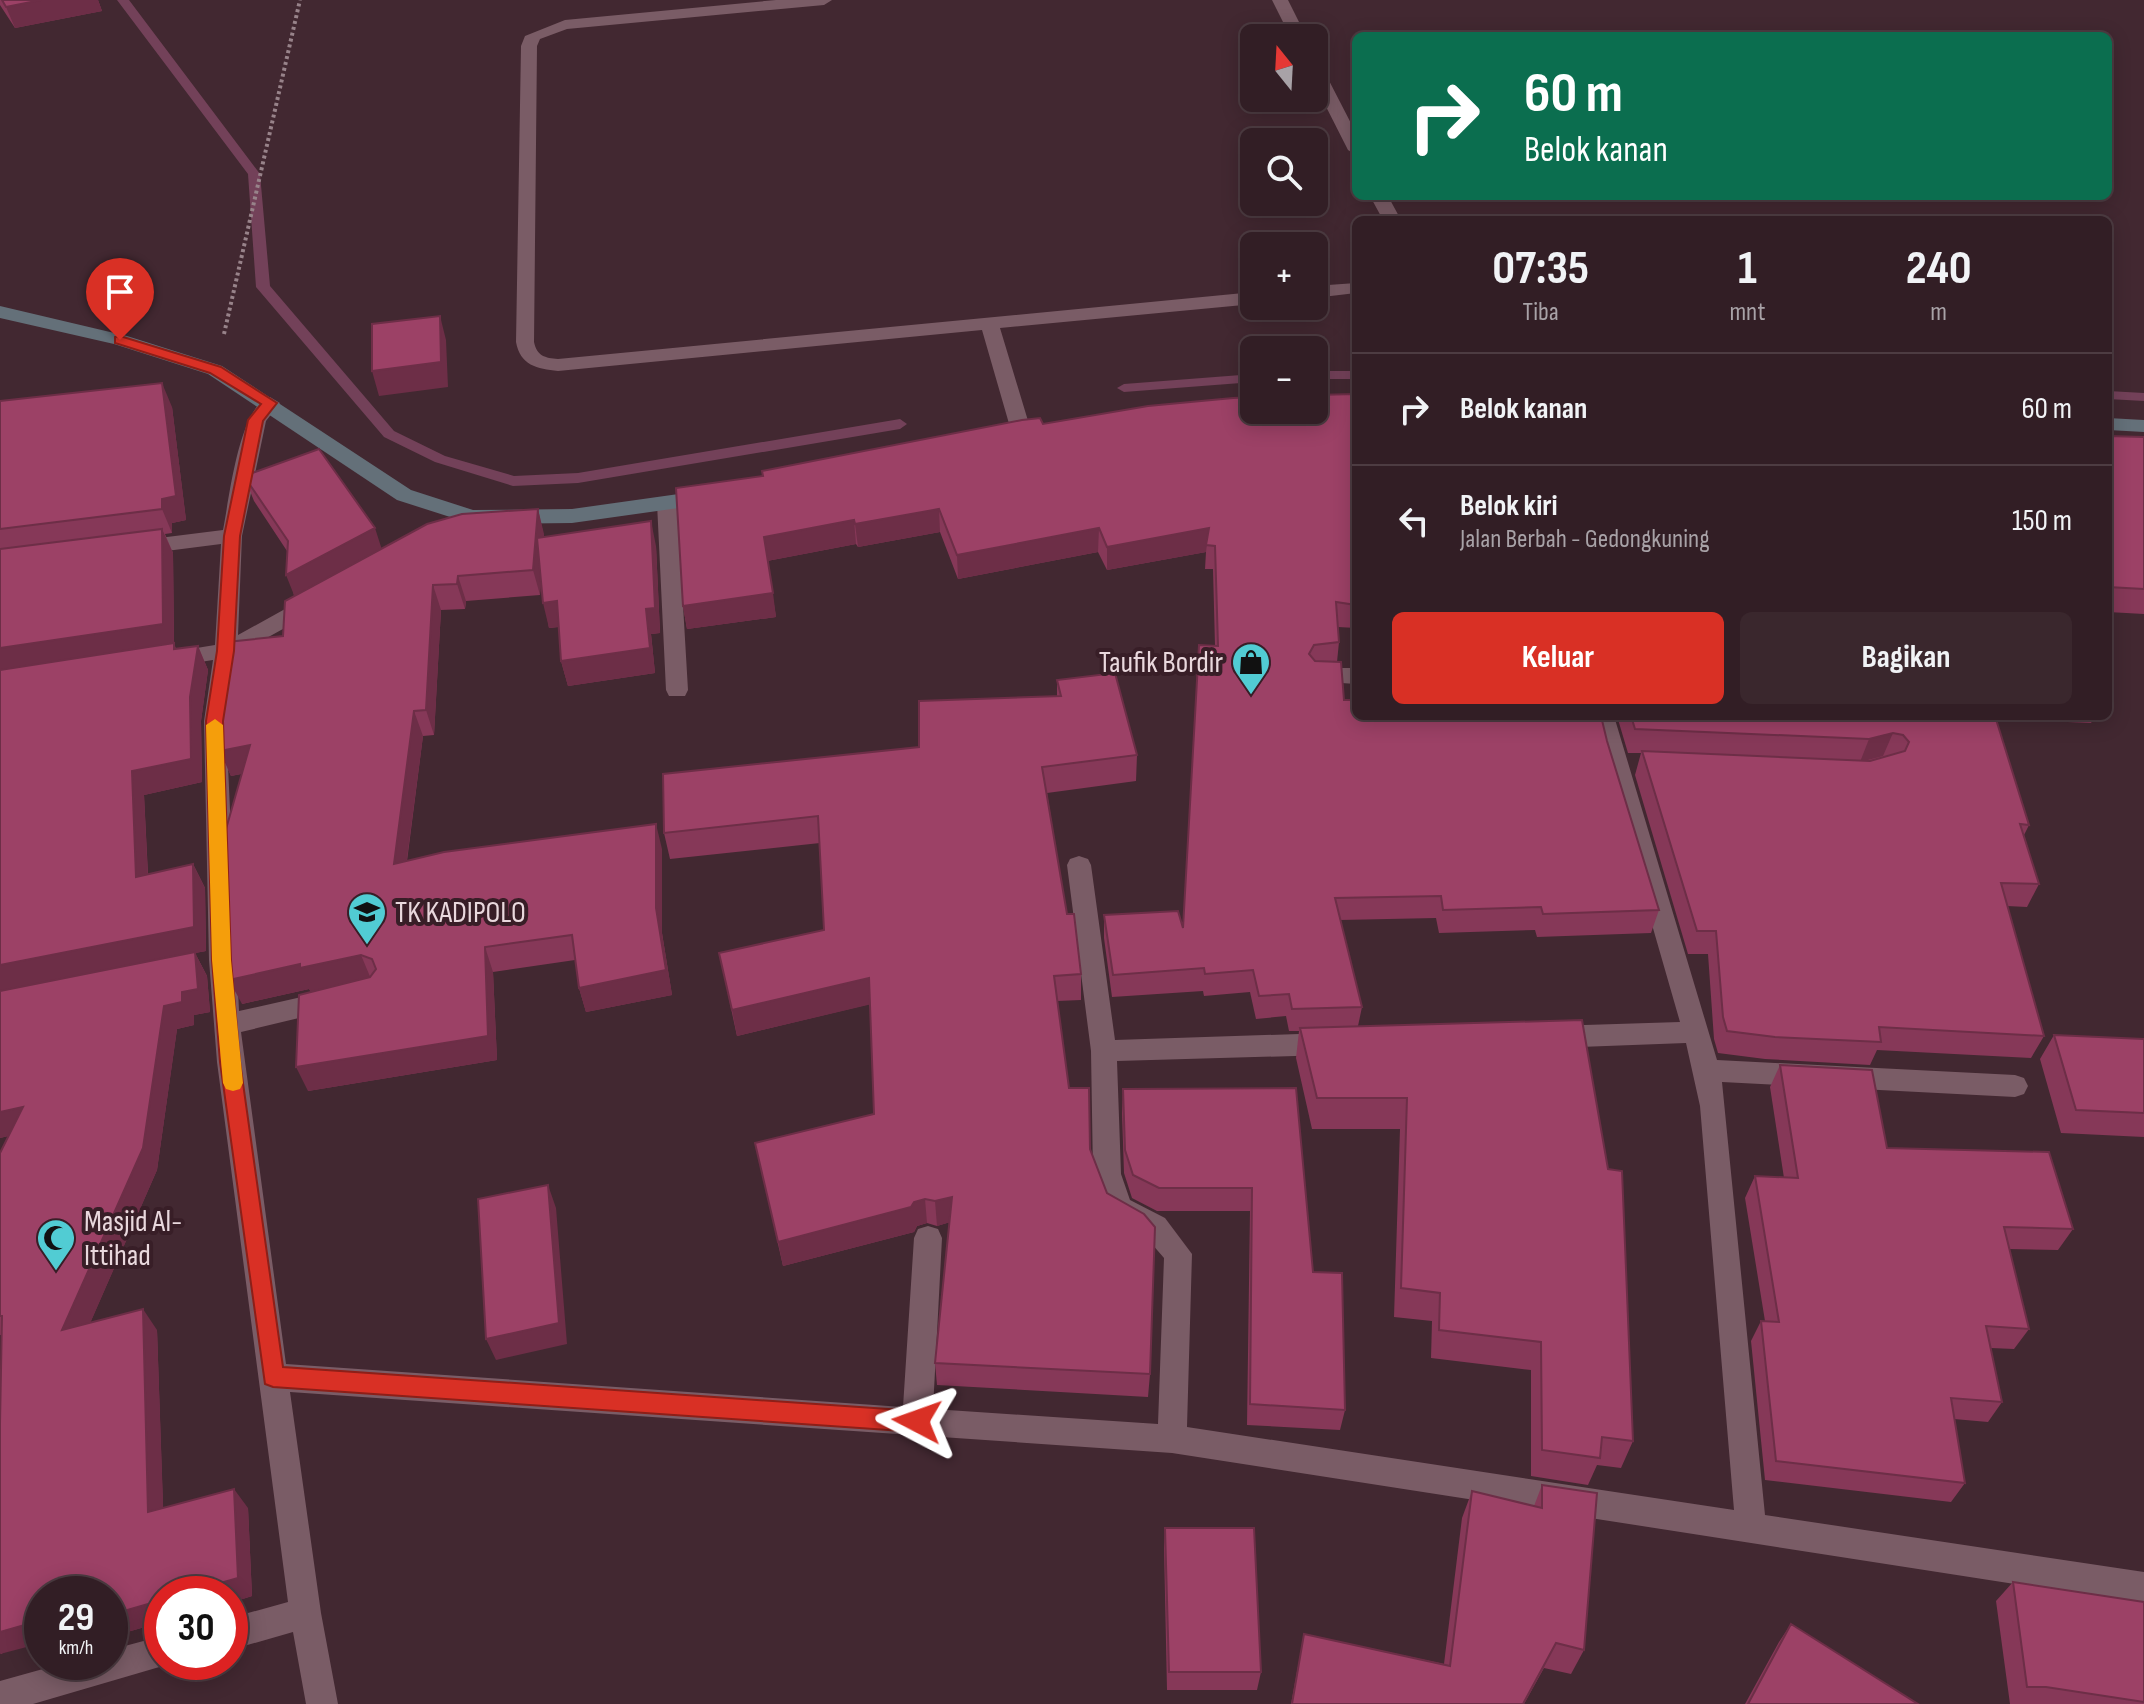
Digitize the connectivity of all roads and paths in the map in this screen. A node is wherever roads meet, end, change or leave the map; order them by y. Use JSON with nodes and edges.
{"nodes":[{"id":1,"x":300,"y":0,"type":"edge"},
{"id":2,"x":824,"y":0,"type":"edge"},
{"id":3,"x":1280,"y":0,"type":"edge"},
{"id":4,"x":747,"y":3,"type":"edge"},
{"id":5,"x":1292,"y":24,"type":"edge"},
{"id":6,"x":1328,"y":95,"type":"edge"},
{"id":7,"x":1352,"y":142,"type":"edge"},
{"id":8,"x":1352,"y":288,"type":"edge"},
{"id":9,"x":1328,"y":291,"type":"edge"},
{"id":10,"x":1240,"y":299,"type":"edge"},
{"id":11,"x":0,"y":312,"type":"edge"},
{"id":12,"x":989,"y":323,"type":"junction"},
{"id":13,"x":215,"y":370,"type":"junction"},
{"id":14,"x":270,"y":403,"type":"junction"},
{"id":15,"x":2112,"y":424,"type":"edge"},
{"id":16,"x":2144,"y":426,"type":"edge"},
{"id":17,"x":1022,"y":434,"type":"edge"},
{"id":18,"x":729,"y":492,"type":"edge"},
{"id":19,"x":667,"y":503,"type":"junction"},
{"id":20,"x":472,"y":517,"type":"junction"},
{"id":21,"x":445,"y":532,"type":"edge"},
{"id":22,"x":232,"y":536,"type":"junction"},
{"id":23,"x":108,"y":551,"type":"edge"},
{"id":24,"x":335,"y":591,"type":"edge"},
{"id":25,"x":226,"y":651,"type":"junction"},
{"id":26,"x":150,"y":662,"type":"edge"},
{"id":27,"x":1320,"y":676,"type":"edge"},
{"id":28,"x":1352,"y":676,"type":"edge"},
{"id":29,"x":677,"y":690,"type":"dead end"},
{"id":30,"x":1604,"y":720,"type":"edge"},
{"id":31,"x":1615,"y":763,"type":"junction"},
{"id":32,"x":1646,"y":764,"type":"edge"},
{"id":33,"x":1079,"y":865,"type":"dead end"},
{"id":34,"x":222,"y":960,"type":"junction"},
{"id":35,"x":192,"y":966,"type":"edge"},
{"id":36,"x":356,"y":995,"type":"edge"},
{"id":37,"x":229,"y":1024,"type":"junction"},
{"id":38,"x":1696,"y":1032,"type":"junction"},
{"id":39,"x":1524,"y":1037,"type":"edge"},
{"id":40,"x":1353,"y":1043,"type":"edge"},
{"id":41,"x":1104,"y":1051,"type":"junction"},
{"id":42,"x":1707,"y":1070,"type":"junction"},
{"id":43,"x":2015,"y":1086,"type":"dead end"},
{"id":44,"x":928,"y":1238,"type":"dead end"},
{"id":45,"x":273,"y":1377,"type":"junction"},
{"id":46,"x":917,"y":1421,"type":"junction"},
{"id":47,"x":1172,"y":1439,"type":"junction"},
{"id":48,"x":1751,"y":1529,"type":"junction"},
{"id":49,"x":2144,"y":1588,"type":"edge"},
{"id":50,"x":305,"y":1613,"type":"junction"},
{"id":51,"x":248,"y":1629,"type":"edge"},
{"id":52,"x":144,"y":1657,"type":"edge"},
{"id":53,"x":0,"y":1697,"type":"edge"},
{"id":54,"x":322,"y":1704,"type":"edge"}],
"edges":[{"from":1,"to":13,"type":"path"},
{"from":2,"to":4,"type":"street"},
{"from":3,"to":5,"type":"street"},
{"from":4,"to":12,"type":"street"},
{"from":6,"to":7,"type":"street"},
{"from":8,"to":9,"type":"street"},
{"from":10,"to":12,"type":"street"},
{"from":11,"to":13,"type":"main road"},
{"from":12,"to":17,"type":"street"},
{"from":13,"to":14,"type":"main road"},
{"from":14,"to":20,"type":"main road"},
{"from":14,"to":22,"type":"street"},
{"from":15,"to":16,"type":"main road"},
{"from":18,"to":19,"type":"main road"},
{"from":19,"to":20,"type":"main road"},
{"from":19,"to":29,"type":"street"},
{"from":20,"to":21,"type":"street"},
{"from":22,"to":23,"type":"street"},
{"from":22,"to":25,"type":"street"},
{"from":24,"to":25,"type":"street"},
{"from":25,"to":26,"type":"street"},
{"from":25,"to":34,"type":"street"},
{"from":27,"to":28,"type":"street"},
{"from":30,"to":31,"type":"street"},
{"from":31,"to":32,"type":"street"},
{"from":31,"to":38,"type":"street"},
{"from":33,"to":41,"type":"street"},
{"from":34,"to":35,"type":"street"},
{"from":34,"to":37,"type":"street"},
{"from":36,"to":37,"type":"street"},
{"from":37,"to":45,"type":"street"},
{"from":38,"to":39,"type":"street"},
{"from":38,"to":42,"type":"street"},
{"from":40,"to":41,"type":"street"},
{"from":41,"to":47,"type":"street"},
{"from":42,"to":43,"type":"street"},
{"from":42,"to":48,"type":"street"},
{"from":44,"to":46,"type":"street"},
{"from":45,"to":46,"type":"street"},
{"from":45,"to":50,"type":"street"},
{"from":46,"to":47,"type":"street"},
{"from":47,"to":48,"type":"street"},
{"from":48,"to":49,"type":"street"},
{"from":50,"to":51,"type":"street"},
{"from":50,"to":54,"type":"street"},
{"from":52,"to":53,"type":"street"}]}
